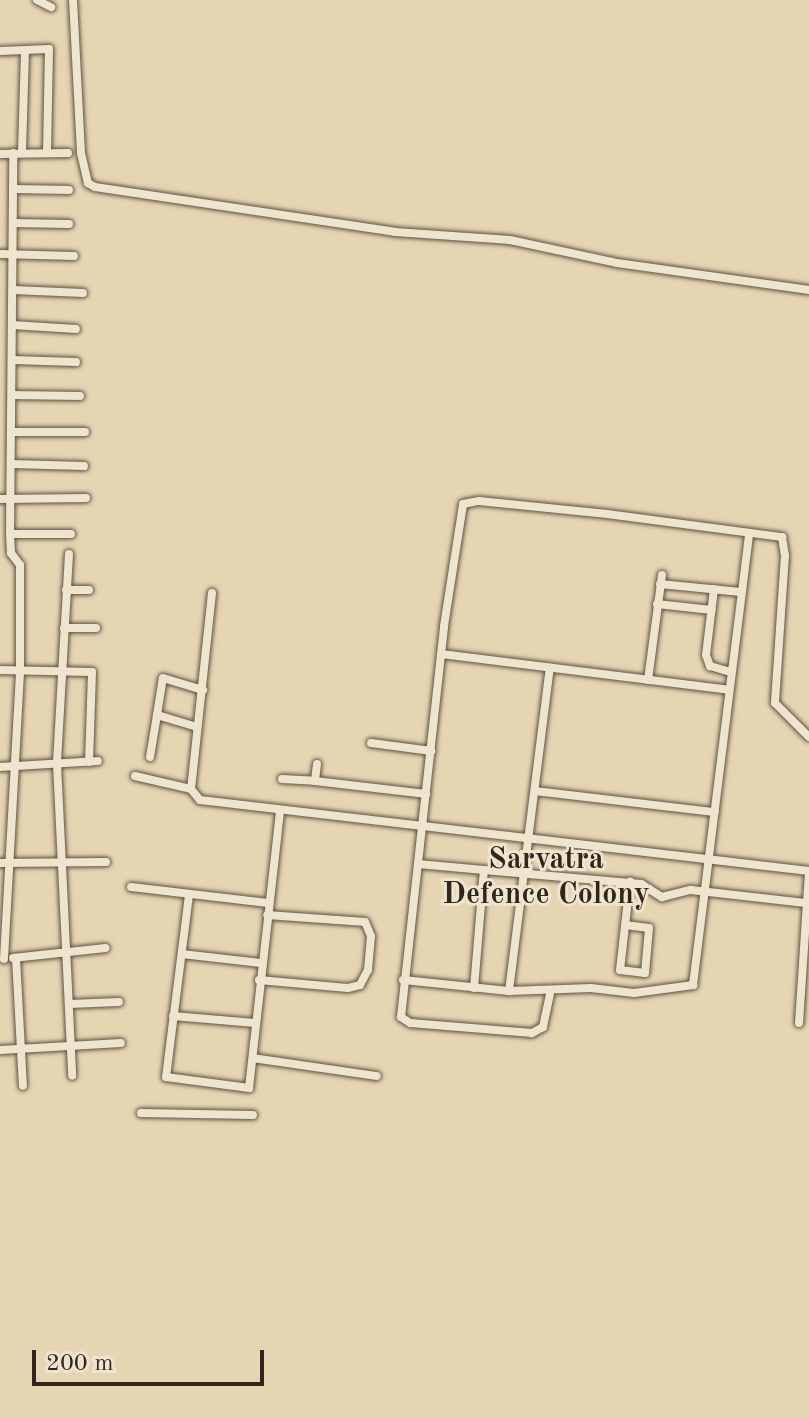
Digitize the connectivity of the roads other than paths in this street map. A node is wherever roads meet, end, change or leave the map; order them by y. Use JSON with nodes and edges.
{"nodes":[{"id":1,"x":37,"y":0,"type":"edge"},
{"id":2,"x":73,"y":0,"type":"edge"},
{"id":3,"x":51,"y":7,"type":"dead end"},
{"id":4,"x":0,"y":51,"type":"edge"},
{"id":5,"x":25,"y":51,"type":"junction"},
{"id":6,"x":0,"y":147,"type":"edge"},
{"id":7,"x":18,"y":153,"type":"junction"},
{"id":8,"x":47,"y":153,"type":"junction"},
{"id":9,"x":68,"y":153,"type":"dead end"},
{"id":10,"x":0,"y":154,"type":"edge"},
{"id":11,"x":14,"y":189,"type":"junction"},
{"id":12,"x":69,"y":190,"type":"dead end"},
{"id":13,"x":13,"y":223,"type":"junction"},
{"id":14,"x":69,"y":224,"type":"dead end"},
{"id":15,"x":0,"y":254,"type":"edge"},
{"id":16,"x":13,"y":254,"type":"junction"},
{"id":17,"x":74,"y":256,"type":"dead end"},
{"id":18,"x":13,"y":290,"type":"junction"},
{"id":19,"x":809,"y":290,"type":"edge"},
{"id":20,"x":83,"y":293,"type":"dead end"},
{"id":21,"x":12,"y":329,"type":"junction"},
{"id":22,"x":76,"y":329,"type":"dead end"},
{"id":23,"x":0,"y":333,"type":"edge"},
{"id":24,"x":12,"y":360,"type":"junction"},
{"id":25,"x":76,"y":362,"type":"dead end"},
{"id":26,"x":12,"y":395,"type":"junction"},
{"id":27,"x":80,"y":396,"type":"dead end"},
{"id":28,"x":11,"y":432,"type":"junction"},
{"id":29,"x":85,"y":432,"type":"dead end"},
{"id":30,"x":11,"y":464,"type":"junction"},
{"id":31,"x":84,"y":466,"type":"dead end"},
{"id":32,"x":86,"y":498,"type":"dead end"},
{"id":33,"x":0,"y":499,"type":"edge"},
{"id":34,"x":11,"y":499,"type":"junction"},
{"id":35,"x":0,"y":522,"type":"edge"},
{"id":36,"x":10,"y":523,"type":"junction"},
{"id":37,"x":749,"y":533,"type":"junction"},
{"id":38,"x":10,"y":534,"type":"junction"},
{"id":39,"x":71,"y":534,"type":"dead end"},
{"id":40,"x":69,"y":554,"type":"dead end"},
{"id":41,"x":714,"y":589,"type":"junction"},
{"id":42,"x":66,"y":590,"type":"junction"},
{"id":43,"x":89,"y":590,"type":"dead end"},
{"id":44,"x":741,"y":592,"type":"junction"},
{"id":45,"x":212,"y":593,"type":"dead end"},
{"id":46,"x":657,"y":604,"type":"junction"},
{"id":47,"x":712,"y":610,"type":"junction"},
{"id":48,"x":64,"y":628,"type":"junction"},
{"id":49,"x":96,"y":628,"type":"dead end"},
{"id":50,"x":441,"y":654,"type":"junction"},
{"id":51,"x":550,"y":668,"type":"junction"},
{"id":52,"x":0,"y":670,"type":"edge"},
{"id":53,"x":20,"y":671,"type":"junction"},
{"id":54,"x":61,"y":672,"type":"junction"},
{"id":55,"x":731,"y":672,"type":"junction"},
{"id":56,"x":648,"y":680,"type":"junction"},
{"id":57,"x":203,"y":690,"type":"junction"},
{"id":58,"x":729,"y":690,"type":"junction"},
{"id":59,"x":157,"y":715,"type":"junction"},
{"id":60,"x":197,"y":727,"type":"junction"},
{"id":61,"x":809,"y":737,"type":"edge"},
{"id":62,"x":371,"y":743,"type":"dead end"},
{"id":63,"x":431,"y":751,"type":"junction"},
{"id":64,"x":150,"y":757,"type":"dead end"},
{"id":65,"x":57,"y":764,"type":"junction"},
{"id":66,"x":317,"y":764,"type":"dead end"},
{"id":67,"x":14,"y":765,"type":"junction"},
{"id":68,"x":0,"y":767,"type":"edge"},
{"id":69,"x":135,"y":776,"type":"dead end"},
{"id":70,"x":282,"y":779,"type":"dead end"},
{"id":71,"x":315,"y":781,"type":"junction"},
{"id":72,"x":191,"y":789,"type":"junction"},
{"id":73,"x":535,"y":791,"type":"junction"},
{"id":74,"x":426,"y":794,"type":"junction"},
{"id":75,"x":715,"y":812,"type":"junction"},
{"id":76,"x":280,"y":813,"type":"junction"},
{"id":77,"x":422,"y":828,"type":"junction"},
{"id":78,"x":528,"y":840,"type":"junction"},
{"id":79,"x":709,"y":861,"type":"junction"},
{"id":80,"x":106,"y":862,"type":"dead end"},
{"id":81,"x":4,"y":864,"type":"edge"},
{"id":82,"x":418,"y":864,"type":"junction"},
{"id":83,"x":61,"y":865,"type":"junction"},
{"id":84,"x":484,"y":870,"type":"junction"},
{"id":85,"x":525,"y":870,"type":"junction"},
{"id":86,"x":809,"y":872,"type":"edge"},
{"id":87,"x":630,"y":882,"type":"junction"},
{"id":88,"x":131,"y":887,"type":"dead end"},
{"id":89,"x":703,"y":892,"type":"junction"},
{"id":90,"x":189,"y":895,"type":"junction"},
{"id":91,"x":268,"y":903,"type":"junction"},
{"id":92,"x":805,"y":903,"type":"junction"},
{"id":93,"x":267,"y":915,"type":"junction"},
{"id":94,"x":625,"y":925,"type":"junction"},
{"id":95,"x":105,"y":948,"type":"dead end"},
{"id":96,"x":65,"y":954,"type":"junction"},
{"id":97,"x":182,"y":954,"type":"junction"},
{"id":98,"x":16,"y":958,"type":"junction"},
{"id":99,"x":2,"y":959,"type":"edge"},
{"id":100,"x":260,"y":963,"type":"junction"},
{"id":101,"x":259,"y":980,"type":"junction"},
{"id":102,"x":403,"y":980,"type":"junction"},
{"id":103,"x":474,"y":988,"type":"junction"},
{"id":104,"x":509,"y":991,"type":"junction"},
{"id":105,"x":550,"y":994,"type":"junction"},
{"id":106,"x":119,"y":1002,"type":"dead end"},
{"id":107,"x":69,"y":1004,"type":"junction"},
{"id":108,"x":173,"y":1016,"type":"junction"},
{"id":109,"x":255,"y":1023,"type":"junction"},
{"id":110,"x":799,"y":1023,"type":"dead end"},
{"id":111,"x":121,"y":1043,"type":"dead end"},
{"id":112,"x":71,"y":1045,"type":"junction"},
{"id":113,"x":0,"y":1050,"type":"edge"},
{"id":114,"x":20,"y":1050,"type":"junction"},
{"id":115,"x":253,"y":1058,"type":"junction"},
{"id":116,"x":72,"y":1076,"type":"dead end"},
{"id":117,"x":377,"y":1076,"type":"dead end"},
{"id":118,"x":23,"y":1086,"type":"dead end"},
{"id":119,"x":141,"y":1113,"type":"dead end"},
{"id":120,"x":253,"y":1115,"type":"dead end"}],
"edges":[{"from":1,"to":3,"type":"street"},
{"from":2,"to":19,"type":"street"},
{"from":4,"to":5,"type":"street"},
{"from":5,"to":7,"type":"street"},
{"from":5,"to":8,"type":"street"},
{"from":6,"to":10,"type":"street"},
{"from":7,"to":8,"type":"street"},
{"from":7,"to":10,"type":"street"},
{"from":7,"to":11,"type":"street"},
{"from":8,"to":9,"type":"street"},
{"from":11,"to":12,"type":"street"},
{"from":11,"to":13,"type":"street"},
{"from":13,"to":14,"type":"street"},
{"from":13,"to":16,"type":"street"},
{"from":15,"to":16,"type":"street"},
{"from":16,"to":17,"type":"street"},
{"from":16,"to":18,"type":"street"},
{"from":18,"to":20,"type":"street"},
{"from":18,"to":21,"type":"street"},
{"from":21,"to":22,"type":"street"},
{"from":21,"to":23,"type":"street"},
{"from":21,"to":24,"type":"street"},
{"from":24,"to":25,"type":"street"},
{"from":24,"to":26,"type":"street"},
{"from":26,"to":27,"type":"street"},
{"from":26,"to":28,"type":"street"},
{"from":28,"to":29,"type":"street"},
{"from":28,"to":30,"type":"street"},
{"from":30,"to":31,"type":"street"},
{"from":30,"to":34,"type":"street"},
{"from":32,"to":34,"type":"street"},
{"from":33,"to":34,"type":"street"},
{"from":34,"to":36,"type":"street"},
{"from":35,"to":36,"type":"street"},
{"from":36,"to":38,"type":"street"},
{"from":37,"to":44,"type":"street"},
{"from":37,"to":50,"type":"street"},
{"from":37,"to":61,"type":"street"},
{"from":38,"to":39,"type":"street"},
{"from":38,"to":53,"type":"street"},
{"from":40,"to":42,"type":"street"},
{"from":41,"to":44,"type":"street"},
{"from":41,"to":46,"type":"street"},
{"from":41,"to":47,"type":"street"},
{"from":42,"to":43,"type":"street"},
{"from":42,"to":48,"type":"street"},
{"from":44,"to":55,"type":"street"},
{"from":45,"to":57,"type":"street"},
{"from":46,"to":47,"type":"street"},
{"from":46,"to":56,"type":"street"},
{"from":47,"to":55,"type":"street"},
{"from":48,"to":49,"type":"street"},
{"from":48,"to":54,"type":"street"},
{"from":50,"to":51,"type":"street"},
{"from":50,"to":63,"type":"street"},
{"from":51,"to":56,"type":"street"},
{"from":51,"to":73,"type":"street"},
{"from":52,"to":53,"type":"street"},
{"from":53,"to":54,"type":"street"},
{"from":53,"to":67,"type":"street"},
{"from":54,"to":65,"type":"street"},
{"from":54,"to":65,"type":"street"},
{"from":55,"to":58,"type":"street"},
{"from":56,"to":58,"type":"street"},
{"from":57,"to":59,"type":"street"},
{"from":57,"to":60,"type":"street"},
{"from":58,"to":75,"type":"street"},
{"from":59,"to":60,"type":"street"},
{"from":59,"to":64,"type":"street"},
{"from":60,"to":72,"type":"street"},
{"from":62,"to":63,"type":"street"},
{"from":63,"to":74,"type":"street"},
{"from":65,"to":67,"type":"street"},
{"from":65,"to":83,"type":"street"},
{"from":66,"to":71,"type":"street"},
{"from":67,"to":68,"type":"street"},
{"from":67,"to":81,"type":"street"},
{"from":69,"to":72,"type":"street"},
{"from":70,"to":71,"type":"street"},
{"from":71,"to":74,"type":"street"},
{"from":72,"to":76,"type":"street"},
{"from":73,"to":75,"type":"street"},
{"from":73,"to":78,"type":"street"},
{"from":74,"to":77,"type":"street"},
{"from":75,"to":79,"type":"street"},
{"from":76,"to":77,"type":"street"},
{"from":76,"to":91,"type":"street"},
{"from":77,"to":78,"type":"street"},
{"from":77,"to":82,"type":"street"},
{"from":78,"to":79,"type":"street"},
{"from":78,"to":85,"type":"street"},
{"from":79,"to":86,"type":"street"},
{"from":79,"to":89,"type":"street"},
{"from":80,"to":83,"type":"street"},
{"from":81,"to":83,"type":"street"},
{"from":81,"to":99,"type":"street"},
{"from":82,"to":84,"type":"street"},
{"from":82,"to":102,"type":"street"},
{"from":83,"to":96,"type":"street"},
{"from":84,"to":85,"type":"street"},
{"from":84,"to":103,"type":"street"},
{"from":85,"to":87,"type":"street"},
{"from":85,"to":104,"type":"street"},
{"from":86,"to":92,"type":"street"},
{"from":87,"to":89,"type":"street"},
{"from":87,"to":94,"type":"street"},
{"from":88,"to":90,"type":"street"},
{"from":89,"to":92,"type":"street"},
{"from":89,"to":105,"type":"street"},
{"from":90,"to":91,"type":"street"},
{"from":90,"to":97,"type":"street"},
{"from":91,"to":93,"type":"street"},
{"from":92,"to":110,"type":"street"},
{"from":93,"to":100,"type":"street"},
{"from":93,"to":101,"type":"street"},
{"from":94,"to":94,"type":"street"},
{"from":95,"to":96,"type":"street"},
{"from":96,"to":98,"type":"street"},
{"from":96,"to":107,"type":"street"},
{"from":97,"to":100,"type":"street"},
{"from":97,"to":108,"type":"street"},
{"from":98,"to":99,"type":"street"},
{"from":98,"to":114,"type":"street"},
{"from":100,"to":101,"type":"street"},
{"from":101,"to":109,"type":"street"},
{"from":102,"to":103,"type":"street"},
{"from":102,"to":105,"type":"street"},
{"from":103,"to":104,"type":"street"},
{"from":104,"to":105,"type":"street"},
{"from":106,"to":107,"type":"street"},
{"from":107,"to":112,"type":"street"},
{"from":108,"to":109,"type":"street"},
{"from":108,"to":115,"type":"street"},
{"from":109,"to":115,"type":"street"},
{"from":111,"to":112,"type":"street"},
{"from":112,"to":114,"type":"street"},
{"from":112,"to":116,"type":"street"},
{"from":113,"to":114,"type":"street"},
{"from":114,"to":118,"type":"street"},
{"from":115,"to":117,"type":"street"},
{"from":119,"to":120,"type":"street"}]}
